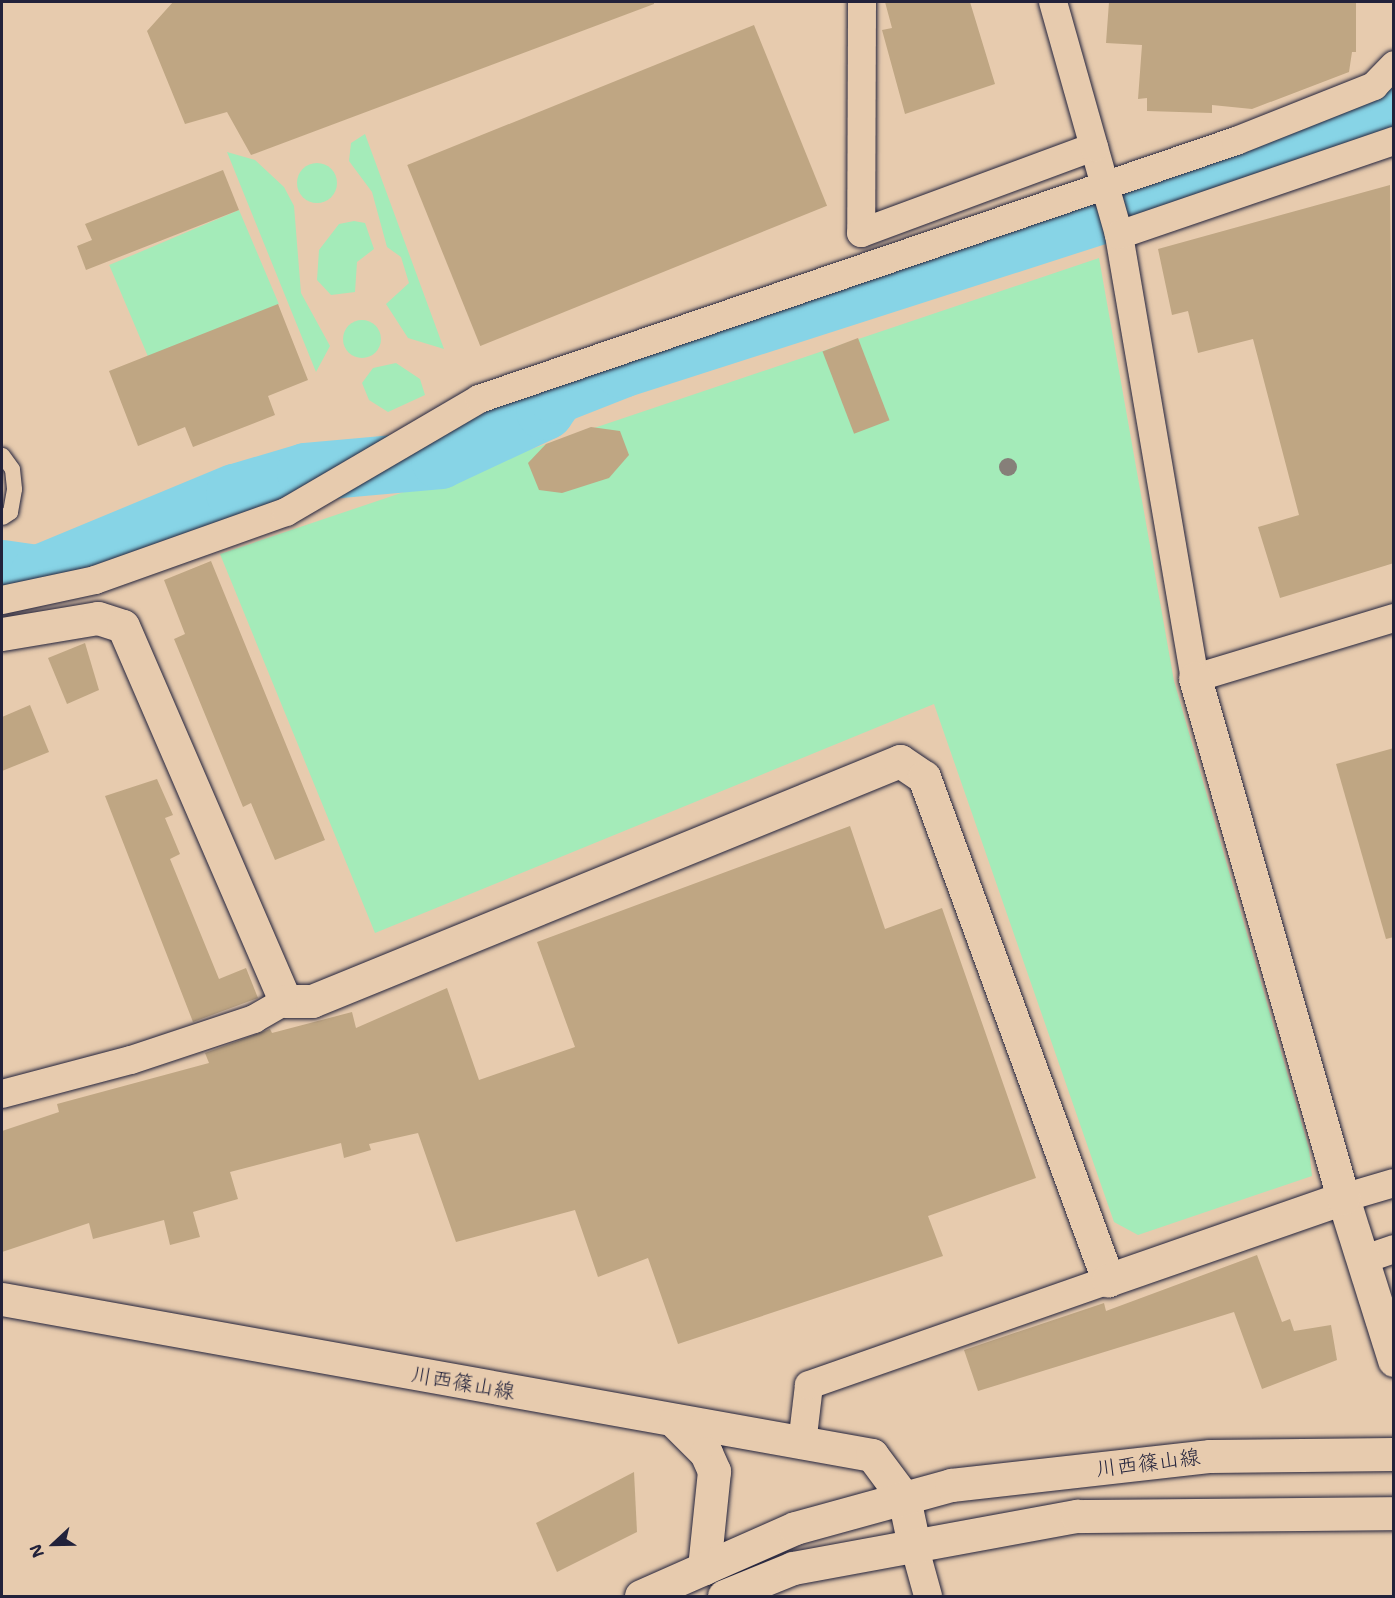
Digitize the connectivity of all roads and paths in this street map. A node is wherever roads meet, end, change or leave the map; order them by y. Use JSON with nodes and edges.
{"nodes":[{"id":1,"x":862,"y":2,"type":"edge"},
{"id":2,"x":1053,"y":2,"type":"edge"},
{"id":3,"x":1394,"y":64,"type":"edge"},
{"id":4,"x":1394,"y":141,"type":"edge"},
{"id":5,"x":1094,"y":147,"type":"junction"},
{"id":6,"x":1112,"y":212,"type":"junction"},
{"id":7,"x":2,"y":455,"type":"edge"},
{"id":8,"x":2,"y":517,"type":"edge"},
{"id":9,"x":2,"y":600,"type":"edge"},
{"id":10,"x":1394,"y":618,"type":"edge"},
{"id":11,"x":2,"y":634,"type":"edge"},
{"id":12,"x":1195,"y":678,"type":"junction"},
{"id":13,"x":285,"y":1001,"type":"junction"},
{"id":14,"x":2,"y":1094,"type":"edge"},
{"id":15,"x":1394,"y":1183,"type":"edge"},
{"id":16,"x":1343,"y":1198,"type":"junction"},
{"id":17,"x":1394,"y":1249,"type":"edge"},
{"id":18,"x":1362,"y":1260,"type":"junction"},
{"id":19,"x":1108,"y":1280,"type":"junction"},
{"id":20,"x":2,"y":1299,"type":"edge"},
{"id":21,"x":1394,"y":1360,"type":"edge"},
{"id":22,"x":675,"y":1422,"type":"junction"},
{"id":23,"x":802,"y":1444,"type":"junction"},
{"id":24,"x":1394,"y":1454,"type":"edge"},
{"id":25,"x":904,"y":1498,"type":"junction"},
{"id":26,"x":1394,"y":1513,"type":"edge"},
{"id":27,"x":914,"y":1545,"type":"junction"},
{"id":28,"x":704,"y":1568,"type":"junction"},
{"id":29,"x":641,"y":1596,"type":"edge"},
{"id":30,"x":724,"y":1596,"type":"edge"},
{"id":31,"x":928,"y":1596,"type":"edge"}],
"edges":[{"from":1,"to":5,"type":"street"},
{"from":2,"to":5,"type":"street"},
{"from":3,"to":6,"type":"street"},
{"from":4,"to":6,"type":"street"},
{"from":5,"to":6,"type":"street"},
{"from":6,"to":9,"type":"street"},
{"from":6,"to":12,"type":"street"},
{"from":7,"to":8,"type":"lane"},
{"from":10,"to":12,"type":"street"},
{"from":11,"to":13,"type":"street"},
{"from":12,"to":16,"type":"street"},
{"from":13,"to":14,"type":"street"},
{"from":13,"to":19,"type":"street"},
{"from":15,"to":16,"type":"street"},
{"from":16,"to":18,"type":"street"},
{"from":16,"to":19,"type":"street"},
{"from":17,"to":18,"type":"street"},
{"from":18,"to":21,"type":"street"},
{"from":19,"to":23,"type":"street"},
{"from":20,"to":22,"type":"street","name":"川西篠山線"},
{"from":22,"to":23,"type":"street","name":"川西篠山線"},
{"from":22,"to":28,"type":"street"},
{"from":23,"to":25,"type":"street","name":"川西篠山線"},
{"from":24,"to":25,"type":"street","name":"川西篠山線"},
{"from":25,"to":27,"type":"street","name":"川西篠山線"},
{"from":25,"to":28,"type":"street","name":"川西篠山線"},
{"from":26,"to":27,"type":"street"},
{"from":27,"to":30,"type":"street"},
{"from":27,"to":31,"type":"street"},
{"from":28,"to":29,"type":"street","name":"川西篠山線"}]}
